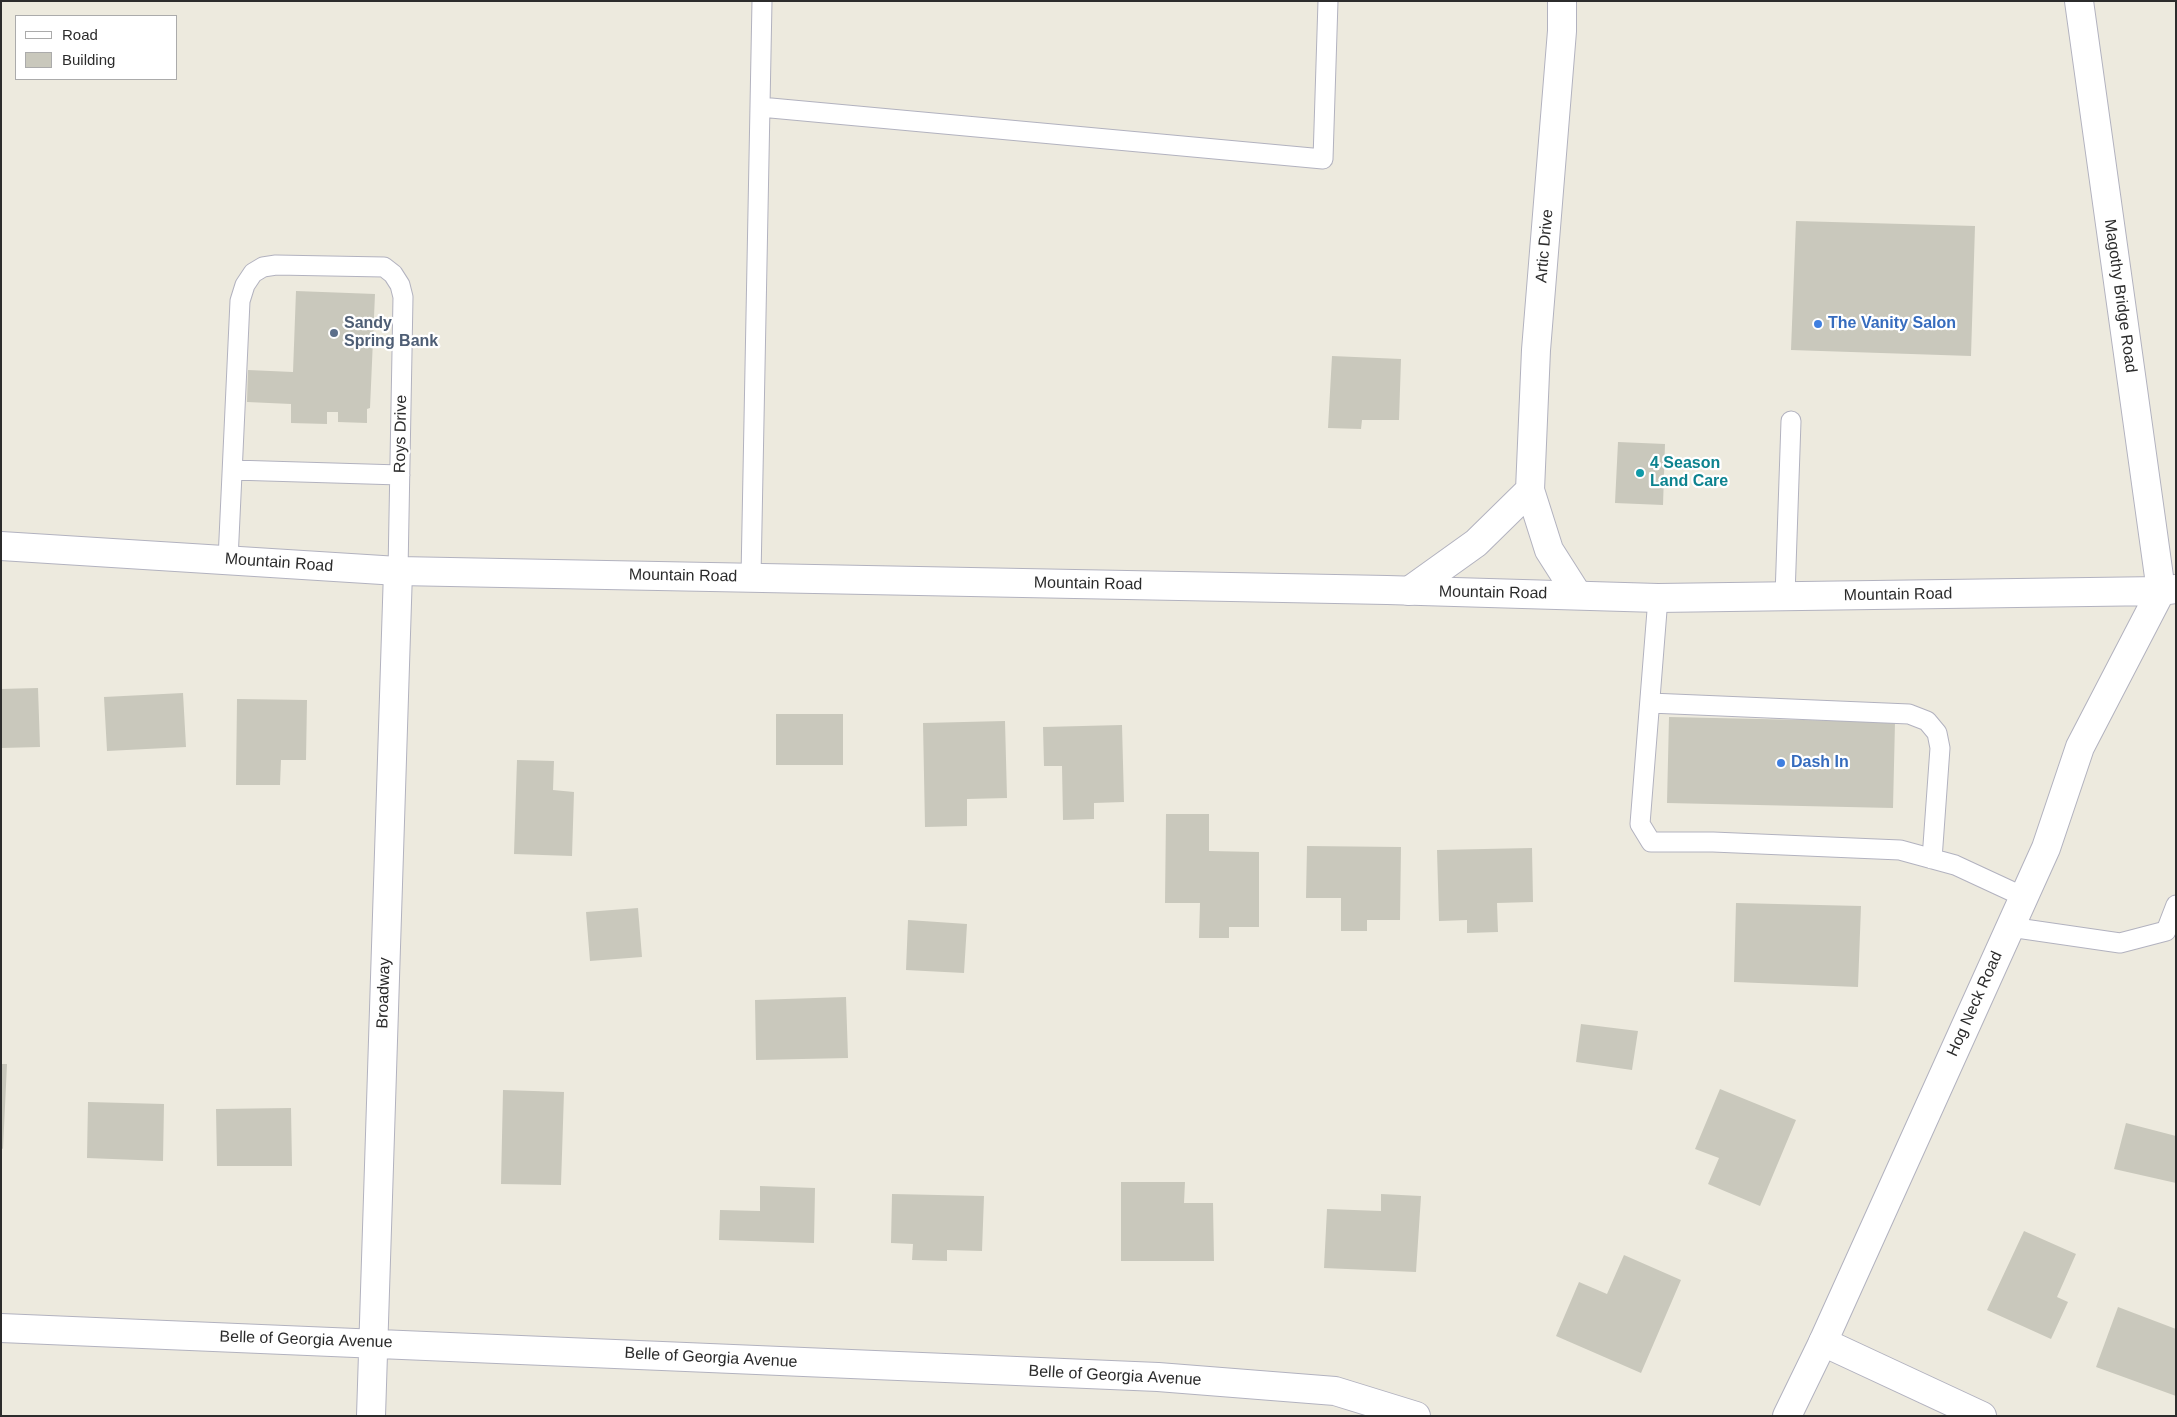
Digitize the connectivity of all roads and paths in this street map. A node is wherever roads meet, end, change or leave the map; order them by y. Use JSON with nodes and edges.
{"nodes":[{"id":1,"x":762,"y":1,"type":"edge"},
{"id":2,"x":1328,"y":1,"type":"edge"},
{"id":3,"x":1562,"y":1,"type":"edge"},
{"id":4,"x":2079,"y":1,"type":"edge"},
{"id":5,"x":760,"y":107,"type":"junction"},
{"id":6,"x":1792,"y":422,"type":"dead end"},
{"id":7,"x":233,"y":470,"type":"junction"},
{"id":8,"x":400,"y":475,"type":"junction"},
{"id":9,"x":1530,"y":490,"type":"junction"},
{"id":10,"x":1,"y":546,"type":"edge"},
{"id":11,"x":228,"y":560,"type":"junction"},
{"id":12,"x":398,"y":571,"type":"junction"},
{"id":13,"x":751,"y":577,"type":"junction"},
{"id":14,"x":2168,"y":590,"type":"edge"},
{"id":15,"x":1409,"y":591,"type":"junction"},
{"id":16,"x":1578,"y":594,"type":"junction"},
{"id":17,"x":1785,"y":596,"type":"junction"},
{"id":18,"x":1658,"y":598,"type":"junction"},
{"id":19,"x":1650,"y":703,"type":"junction"},
{"id":20,"x":1932,"y":858,"type":"junction"},
{"id":21,"x":2024,"y":897,"type":"junction"},
{"id":22,"x":2176,"y":906,"type":"edge"},
{"id":23,"x":2010,"y":927,"type":"junction"},
{"id":24,"x":1,"y":1328,"type":"edge"},
{"id":25,"x":1823,"y":1342,"type":"junction"},
{"id":26,"x":373,"y":1343,"type":"junction"},
{"id":27,"x":371,"y":1416,"type":"edge"},
{"id":28,"x":1416,"y":1416,"type":"edge"},
{"id":29,"x":1788,"y":1416,"type":"edge"},
{"id":30,"x":1982,"y":1416,"type":"edge"}],
"edges":[{"from":1,"to":5,"type":"lane"},
{"from":2,"to":5,"type":"lane"},
{"from":3,"to":9,"type":"main road","name":"Artic Drive"},
{"from":4,"to":14,"type":"main road","name":"Magothy Bridge Road"},
{"from":5,"to":13,"type":"lane"},
{"from":6,"to":17,"type":"lane"},
{"from":7,"to":8,"type":"lane"},
{"from":7,"to":8,"type":"lane","name":"Roys Drive"},
{"from":7,"to":11,"type":"lane"},
{"from":8,"to":12,"type":"lane","name":"Roys Drive"},
{"from":9,"to":15,"type":"main road"},
{"from":9,"to":16,"type":"main road","name":"Artic Drive"},
{"from":10,"to":11,"type":"main road","name":"Mountain Road"},
{"from":11,"to":12,"type":"main road","name":"Mountain Road"},
{"from":12,"to":13,"type":"main road","name":"Mountain Road"},
{"from":12,"to":26,"type":"main road","name":"Broadway"},
{"from":13,"to":15,"type":"main road","name":"Mountain Road"},
{"from":14,"to":17,"type":"main road","name":"Mountain Road"},
{"from":14,"to":21,"type":"main road","name":"Hog Neck Road"},
{"from":15,"to":16,"type":"main road","name":"Mountain Road"},
{"from":16,"to":18,"type":"main road","name":"Mountain Road"},
{"from":17,"to":18,"type":"main road","name":"Mountain Road"},
{"from":18,"to":19,"type":"lane"},
{"from":19,"to":20,"type":"lane"},
{"from":19,"to":20,"type":"lane"},
{"from":20,"to":21,"type":"lane"},
{"from":21,"to":23,"type":"main road","name":"Hog Neck Road"},
{"from":22,"to":23,"type":"lane"},
{"from":23,"to":25,"type":"main road","name":"Hog Neck Road"},
{"from":24,"to":26,"type":"main road","name":"Belle of Georgia Avenue"},
{"from":25,"to":29,"type":"main road","name":"Hog Neck Road"},
{"from":25,"to":30,"type":"main road"},
{"from":26,"to":27,"type":"main road","name":"Broadway"},
{"from":26,"to":28,"type":"main road","name":"Belle of Georgia Avenue"}]}
